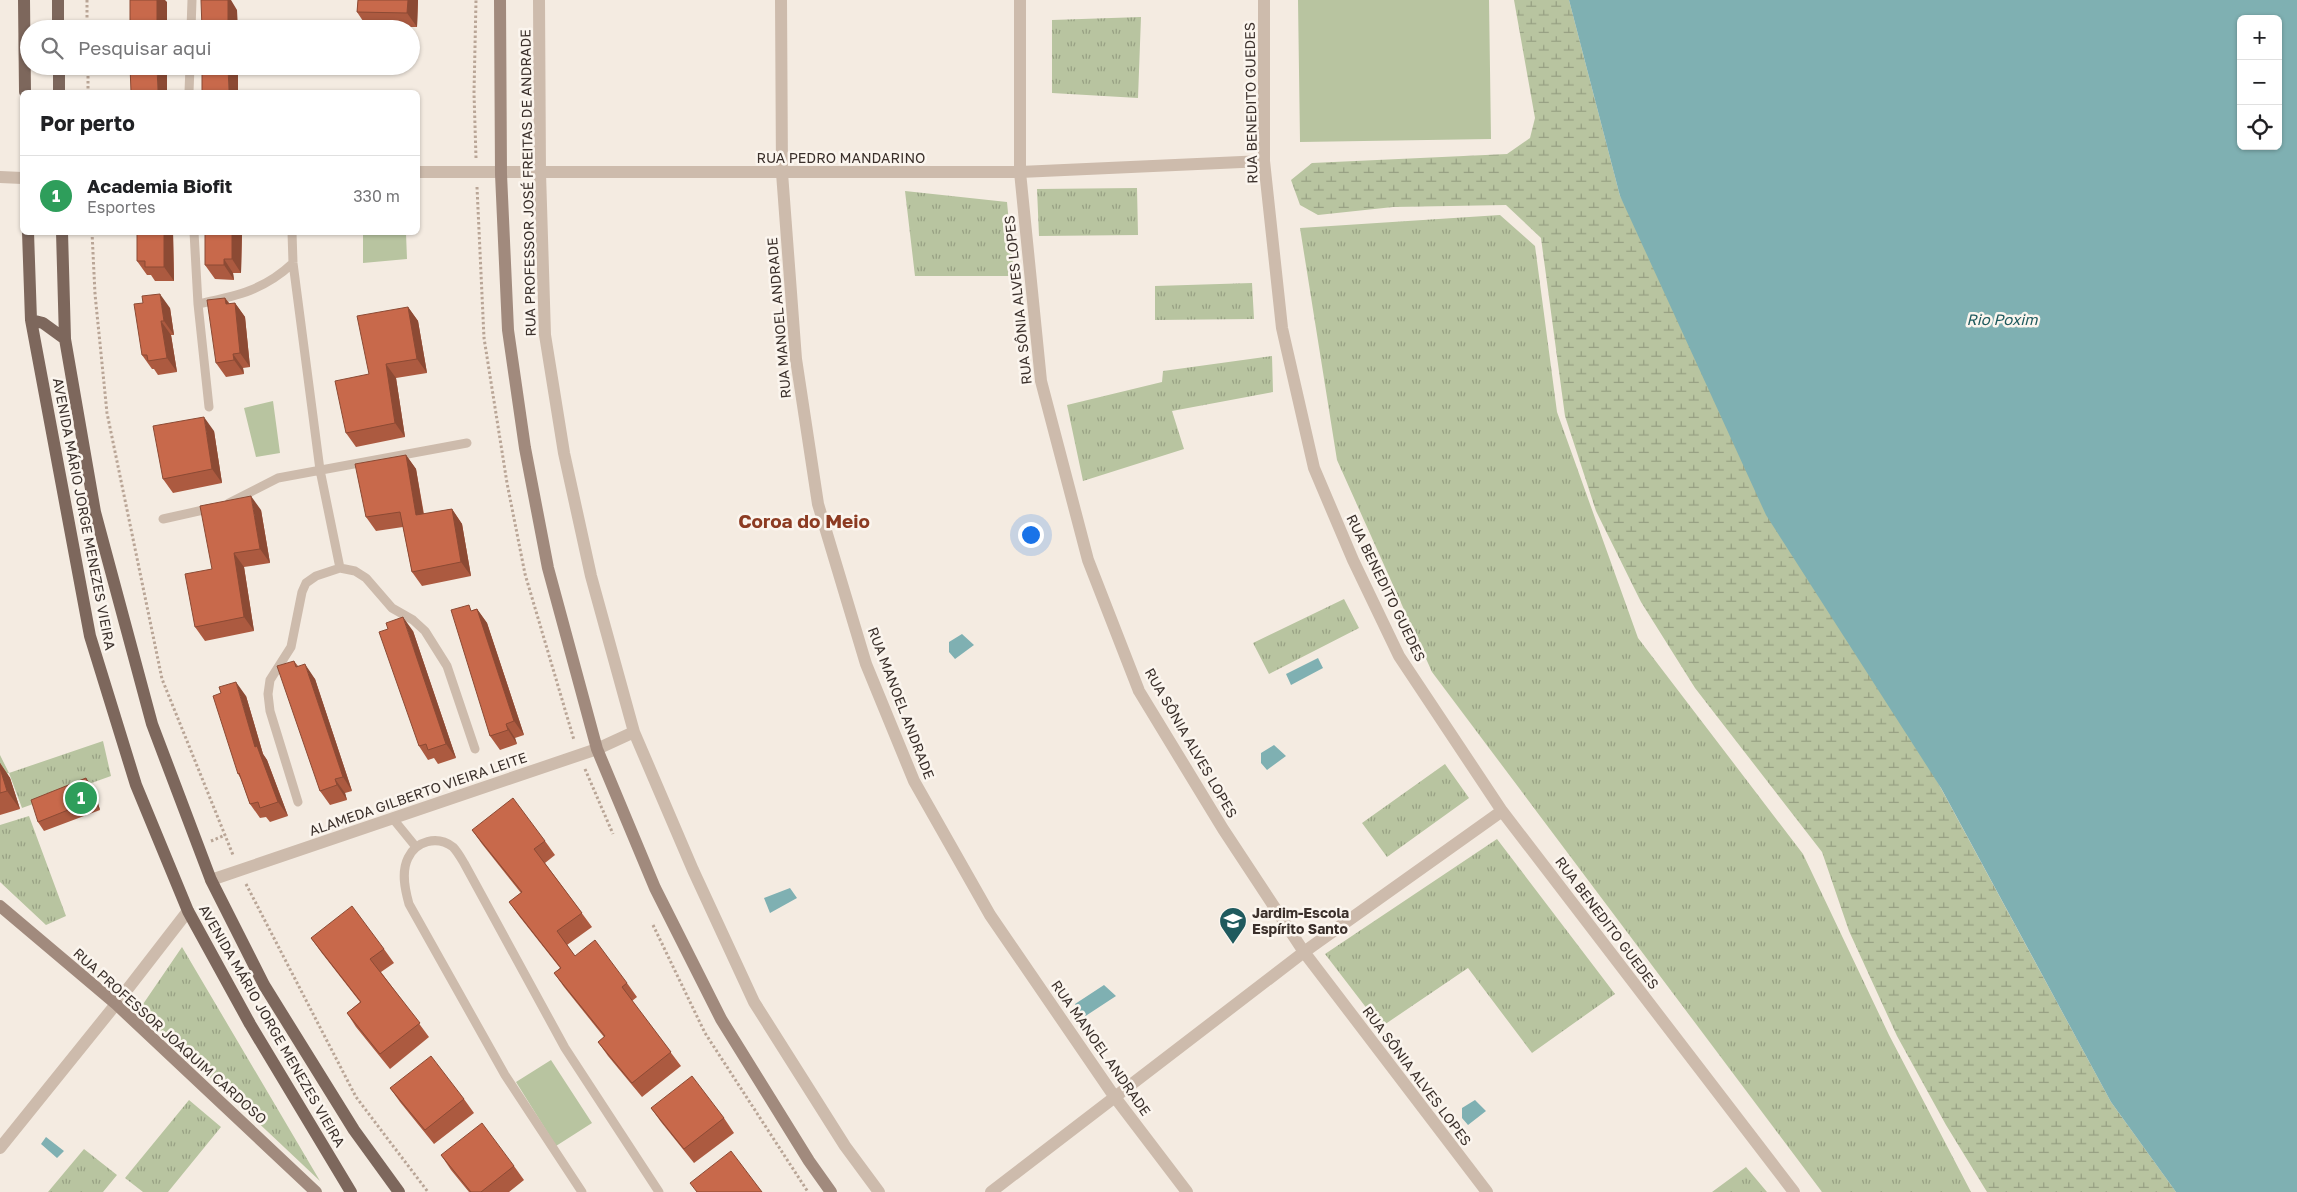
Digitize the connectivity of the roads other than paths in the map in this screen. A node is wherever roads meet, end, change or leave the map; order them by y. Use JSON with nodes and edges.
{"nodes":[{"id":1,"x":24,"y":0,"type":"edge"},
{"id":2,"x":58,"y":0,"type":"edge"},
{"id":3,"x":192,"y":0,"type":"edge"},
{"id":4,"x":500,"y":0,"type":"edge"},
{"id":5,"x":540,"y":0,"type":"edge"},
{"id":6,"x":781,"y":0,"type":"edge"},
{"id":7,"x":1020,"y":0,"type":"edge"},
{"id":8,"x":1264,"y":0,"type":"edge"},
{"id":9,"x":24,"y":20,"type":"edge"},
{"id":10,"x":58,"y":20,"type":"edge"},
{"id":11,"x":191,"y":20,"type":"edge"},
{"id":12,"x":25,"y":75,"type":"edge"},
{"id":13,"x":59,"y":75,"type":"edge"},
{"id":14,"x":190,"y":75,"type":"edge"},
{"id":15,"x":25,"y":90,"type":"edge"},
{"id":16,"x":59,"y":90,"type":"edge"},
{"id":17,"x":189,"y":90,"type":"edge"},
{"id":18,"x":1264,"y":161,"type":"junction"},
{"id":19,"x":420,"y":172,"type":"edge"},
{"id":20,"x":1020,"y":172,"type":"junction"},
{"id":21,"x":540,"y":173,"type":"junction"},
{"id":22,"x":782,"y":173,"type":"junction"},
{"id":23,"x":501,"y":174,"type":"junction"},
{"id":24,"x":0,"y":177,"type":"edge"},
{"id":25,"x":20,"y":178,"type":"edge"},
{"id":26,"x":28,"y":235,"type":"edge"},
{"id":27,"x":62,"y":235,"type":"edge"},
{"id":28,"x":194,"y":235,"type":"edge"},
{"id":29,"x":292,"y":235,"type":"edge"},
{"id":30,"x":293,"y":263,"type":"junction"},
{"id":31,"x":198,"y":304,"type":"junction"},
{"id":32,"x":31,"y":320,"type":"junction"},
{"id":33,"x":64,"y":339,"type":"junction"},
{"id":34,"x":209,"y":407,"type":"dead end"},
{"id":35,"x":467,"y":443,"type":"dead end"},
{"id":36,"x":320,"y":470,"type":"junction"},
{"id":37,"x":163,"y":519,"type":"dead end"},
{"id":38,"x":340,"y":568,"type":"junction"},
{"id":39,"x":634,"y":732,"type":"junction"},
{"id":40,"x":475,"y":749,"type":"dead end"},
{"id":41,"x":597,"y":749,"type":"junction"},
{"id":42,"x":298,"y":802,"type":"dead end"},
{"id":43,"x":1502,"y":811,"type":"junction"},
{"id":44,"x":394,"y":820,"type":"junction"},
{"id":45,"x":416,"y":847,"type":"junction"},
{"id":46,"x":211,"y":880,"type":"junction"},
{"id":47,"x":0,"y":906,"type":"edge"},
{"id":48,"x":188,"y":911,"type":"junction"},
{"id":49,"x":1304,"y":952,"type":"junction"},
{"id":50,"x":116,"y":1004,"type":"junction"},
{"id":51,"x":1114,"y":1096,"type":"junction"},
{"id":52,"x":0,"y":1148,"type":"edge"},
{"id":53,"x":316,"y":1192,"type":"edge"},
{"id":54,"x":351,"y":1192,"type":"edge"},
{"id":55,"x":398,"y":1192,"type":"edge"},
{"id":56,"x":582,"y":1192,"type":"edge"},
{"id":57,"x":659,"y":1192,"type":"edge"},
{"id":58,"x":832,"y":1192,"type":"edge"},
{"id":59,"x":879,"y":1192,"type":"edge"},
{"id":60,"x":990,"y":1192,"type":"edge"},
{"id":61,"x":1187,"y":1192,"type":"edge"},
{"id":62,"x":1487,"y":1192,"type":"edge"},
{"id":63,"x":1794,"y":1192,"type":"edge"}],
"edges":[{"from":1,"to":9,"type":"main road"},
{"from":2,"to":10,"type":"main road"},
{"from":3,"to":11,"type":"lane"},
{"from":4,"to":23,"type":"street","name":"RUA PROFESSOR JOSÉ FREITAS DE ANDRADE"},
{"from":5,"to":21,"type":"street","name":"RUA PROFESSOR JOSÉ FREITAS DE ANDRADE"},
{"from":6,"to":22,"type":"street","name":"RUA MANOEL ANDRADE"},
{"from":7,"to":20,"type":"street","name":"RUA SÔNIA ALVES LOPES"},
{"from":8,"to":18,"type":"street","name":"RUA BENEDITO GUEDES"},
{"from":12,"to":15,"type":"main road"},
{"from":13,"to":16,"type":"main road"},
{"from":14,"to":17,"type":"lane"},
{"from":18,"to":20,"type":"street","name":"RUA PEDRO MANDARINO"},
{"from":18,"to":43,"type":"street","name":"RUA BENEDITO GUEDES"},
{"from":19,"to":23,"type":"street","name":"RUA PEDRO MANDARINO"},
{"from":20,"to":22,"type":"street","name":"RUA PEDRO MANDARINO"},
{"from":20,"to":49,"type":"street","name":"RUA SÔNIA ALVES LOPES"},
{"from":21,"to":22,"type":"street","name":"RUA PEDRO MANDARINO"},
{"from":21,"to":23,"type":"street","name":"RUA PEDRO MANDARINO"},
{"from":21,"to":39,"type":"street","name":"RUA PROFESSOR JOSÉ FREITAS DE ANDRADE"},
{"from":22,"to":51,"type":"street","name":"RUA MANOEL ANDRADE"},
{"from":23,"to":41,"type":"street","name":"RUA PROFESSOR JOSÉ FREITAS DE ANDRADE"},
{"from":24,"to":25,"type":"street"},
{"from":26,"to":32,"type":"main road","name":"AVENIDA MÁRIO JORGE MENEZES VIEIRA"},
{"from":27,"to":33,"type":"main road","name":"AVENIDA MÁRIO JORGE MENEZES VIEIRA"},
{"from":28,"to":31,"type":"lane"},
{"from":29,"to":30,"type":"lane"},
{"from":30,"to":31,"type":"lane"},
{"from":30,"to":36,"type":"lane"},
{"from":31,"to":34,"type":"lane"},
{"from":32,"to":33,"type":"main road"},
{"from":32,"to":48,"type":"main road","name":"AVENIDA MÁRIO JORGE MENEZES VIEIRA"},
{"from":33,"to":46,"type":"main road","name":"AVENIDA MÁRIO JORGE MENEZES VIEIRA"},
{"from":35,"to":36,"type":"lane"},
{"from":36,"to":37,"type":"lane"},
{"from":36,"to":38,"type":"lane"},
{"from":38,"to":40,"type":"lane"},
{"from":38,"to":42,"type":"lane"},
{"from":39,"to":41,"type":"street","name":"ALAMEDA GILBERTO VIEIRA LEITE"},
{"from":39,"to":59,"type":"street","name":"RUA PROFESSOR JOSÉ FREITAS DE ANDRADE"},
{"from":41,"to":44,"type":"street","name":"ALAMEDA GILBERTO VIEIRA LEITE"},
{"from":41,"to":58,"type":"street","name":"RUA PROFESSOR JOSÉ FREITAS DE ANDRADE"},
{"from":43,"to":49,"type":"street"},
{"from":43,"to":63,"type":"street","name":"RUA BENEDITO GUEDES"},
{"from":44,"to":45,"type":"lane"},
{"from":44,"to":46,"type":"street","name":"ALAMEDA GILBERTO VIEIRA LEITE"},
{"from":45,"to":56,"type":"lane"},
{"from":45,"to":57,"type":"lane"},
{"from":46,"to":55,"type":"main road","name":"AVENIDA MÁRIO JORGE MENEZES VIEIRA"},
{"from":47,"to":50,"type":"street","name":"RUA PROFESSOR JOAQUIM CARDOSO"},
{"from":48,"to":50,"type":"street"},
{"from":48,"to":54,"type":"main road","name":"AVENIDA MÁRIO JORGE MENEZES VIEIRA"},
{"from":49,"to":51,"type":"street"},
{"from":49,"to":62,"type":"street","name":"RUA SÔNIA ALVES LOPES"},
{"from":50,"to":52,"type":"street"},
{"from":50,"to":53,"type":"street","name":"RUA PROFESSOR JOAQUIM CARDOSO"},
{"from":51,"to":60,"type":"street"},
{"from":51,"to":61,"type":"street","name":"RUA MANOEL ANDRADE"}]}
